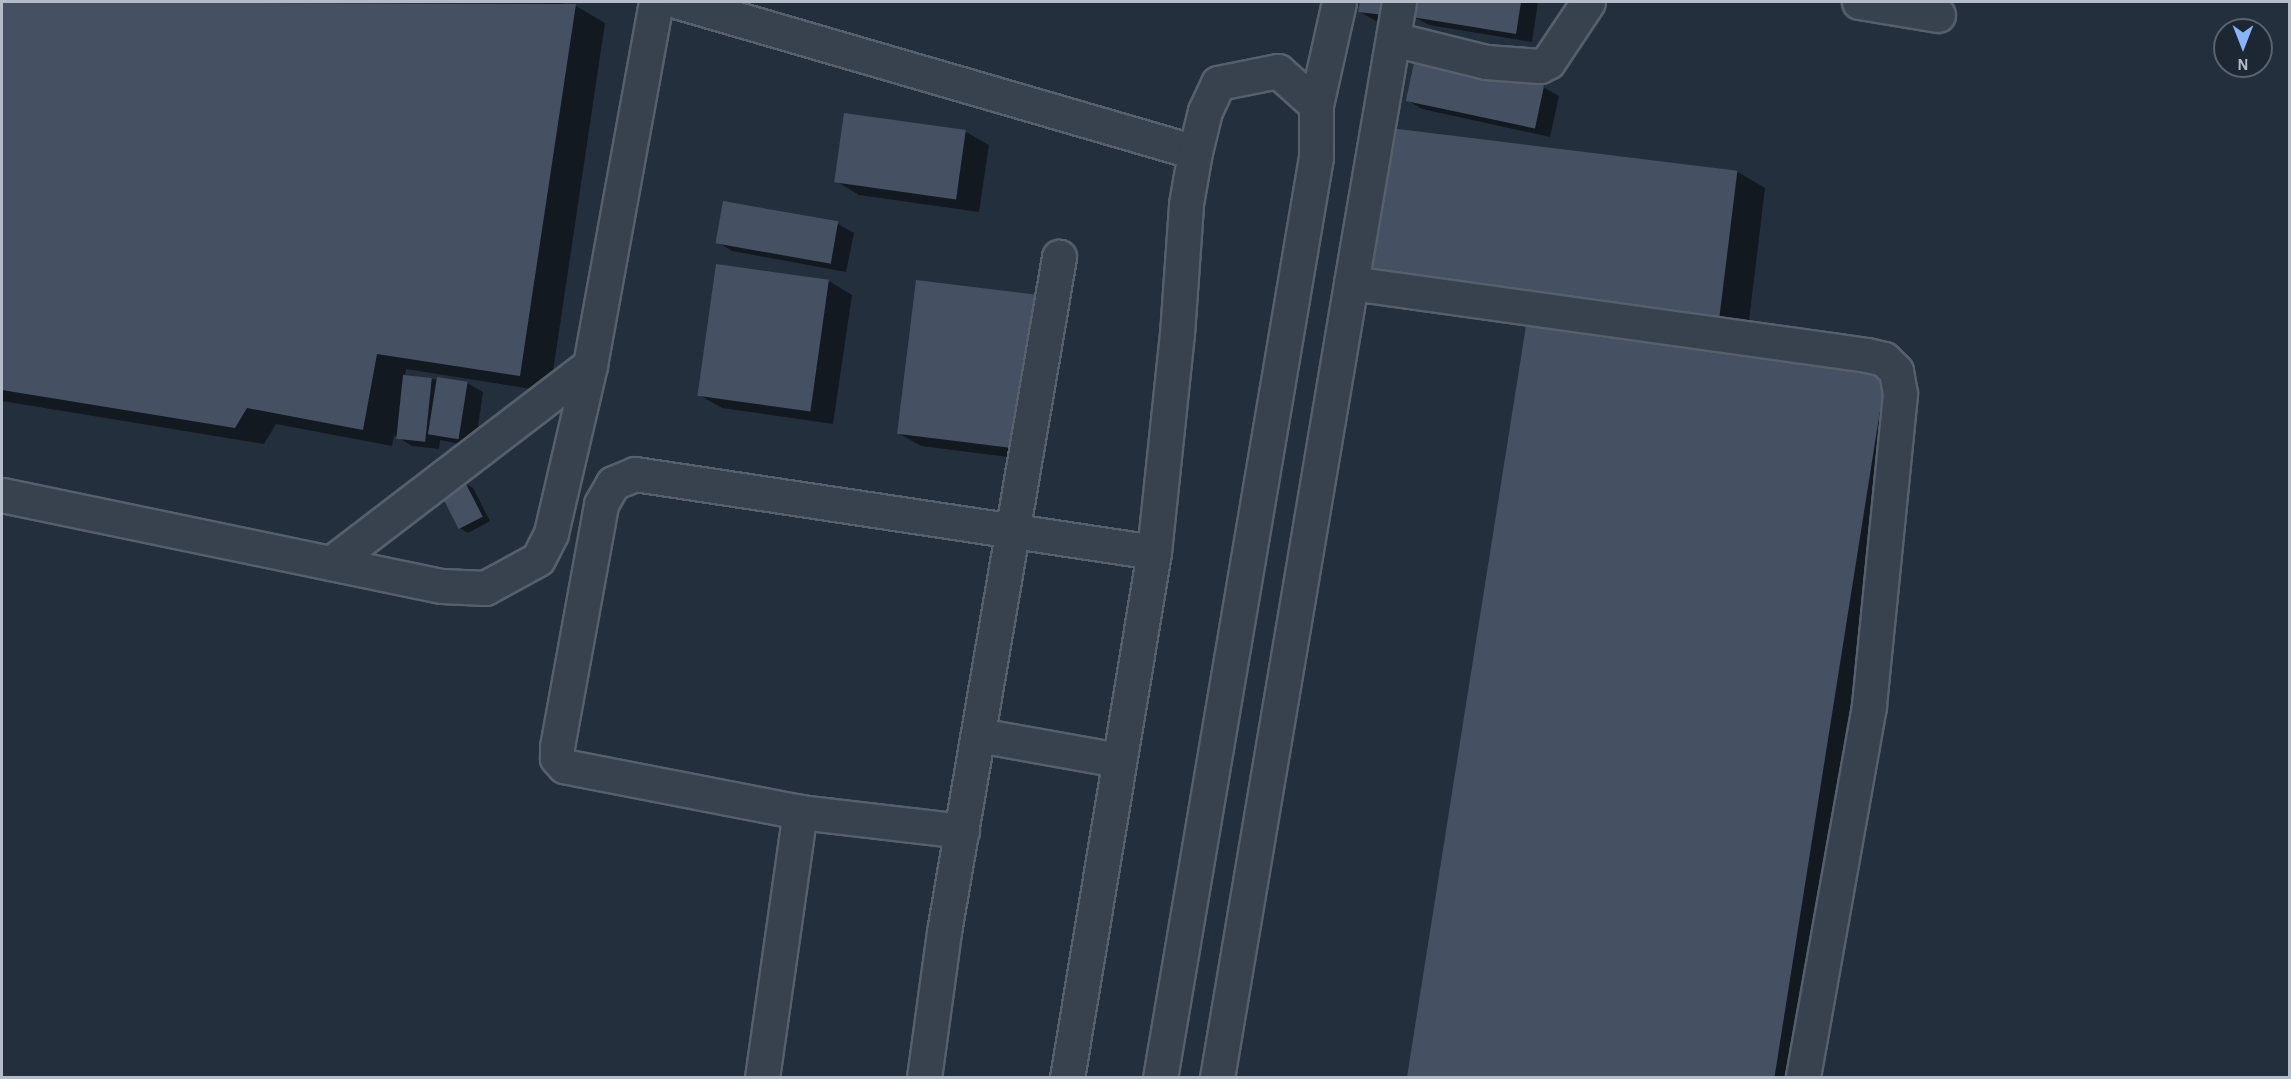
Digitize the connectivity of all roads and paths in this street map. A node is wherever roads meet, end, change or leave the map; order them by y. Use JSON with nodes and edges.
{"nodes":[{"id":1,"x":656,"y":2,"type":"edge"},
{"id":2,"x":679,"y":2,"type":"edge"},
{"id":3,"x":1332,"y":2,"type":"edge"},
{"id":4,"x":1339,"y":2,"type":"edge"},
{"id":5,"x":1399,"y":2,"type":"edge"},
{"id":6,"x":1588,"y":2,"type":"edge"},
{"id":7,"x":1859,"y":2,"type":"edge"},
{"id":8,"x":1938,"y":15,"type":"dead end"},
{"id":9,"x":1393,"y":39,"type":"junction"},
{"id":10,"x":1312,"y":102,"type":"junction"},
{"id":11,"x":1195,"y":152,"type":"junction"},
{"id":12,"x":1059,"y":257,"type":"dead end"},
{"id":13,"x":1351,"y":283,"type":"junction"},
{"id":14,"x":590,"y":365,"type":"junction"},
{"id":15,"x":2,"y":495,"type":"edge"},
{"id":16,"x":1013,"y":531,"type":"junction"},
{"id":17,"x":1154,"y":552,"type":"junction"},
{"id":18,"x":331,"y":563,"type":"junction"},
{"id":19,"x":978,"y":735,"type":"junction"},
{"id":20,"x":1119,"y":760,"type":"junction"},
{"id":21,"x":800,"y":812,"type":"junction"},
{"id":22,"x":962,"y":831,"type":"junction"},
{"id":23,"x":762,"y":1077,"type":"edge"},
{"id":24,"x":924,"y":1077,"type":"edge"},
{"id":25,"x":1067,"y":1077,"type":"edge"},
{"id":26,"x":1160,"y":1077,"type":"edge"},
{"id":27,"x":1217,"y":1077,"type":"edge"},
{"id":28,"x":1803,"y":1077,"type":"edge"}],
"edges":[{"from":1,"to":14,"type":"lane"},
{"from":2,"to":11,"type":"lane"},
{"from":3,"to":10,"type":"lane"},
{"from":4,"to":10,"type":"lane"},
{"from":5,"to":9,"type":"lane"},
{"from":6,"to":9,"type":"lane"},
{"from":7,"to":8,"type":"lane"},
{"from":9,"to":13,"type":"lane"},
{"from":10,"to":11,"type":"lane"},
{"from":10,"to":26,"type":"lane"},
{"from":11,"to":17,"type":"lane"},
{"from":12,"to":16,"type":"lane"},
{"from":13,"to":27,"type":"lane"},
{"from":13,"to":28,"type":"lane"},
{"from":14,"to":18,"type":"lane"},
{"from":14,"to":18,"type":"lane"},
{"from":15,"to":18,"type":"lane"},
{"from":16,"to":17,"type":"lane"},
{"from":16,"to":19,"type":"lane"},
{"from":16,"to":21,"type":"lane"},
{"from":17,"to":20,"type":"lane"},
{"from":19,"to":20,"type":"lane"},
{"from":19,"to":22,"type":"lane"},
{"from":20,"to":25,"type":"lane"},
{"from":21,"to":22,"type":"lane"},
{"from":21,"to":23,"type":"lane"},
{"from":22,"to":24,"type":"lane"}]}
